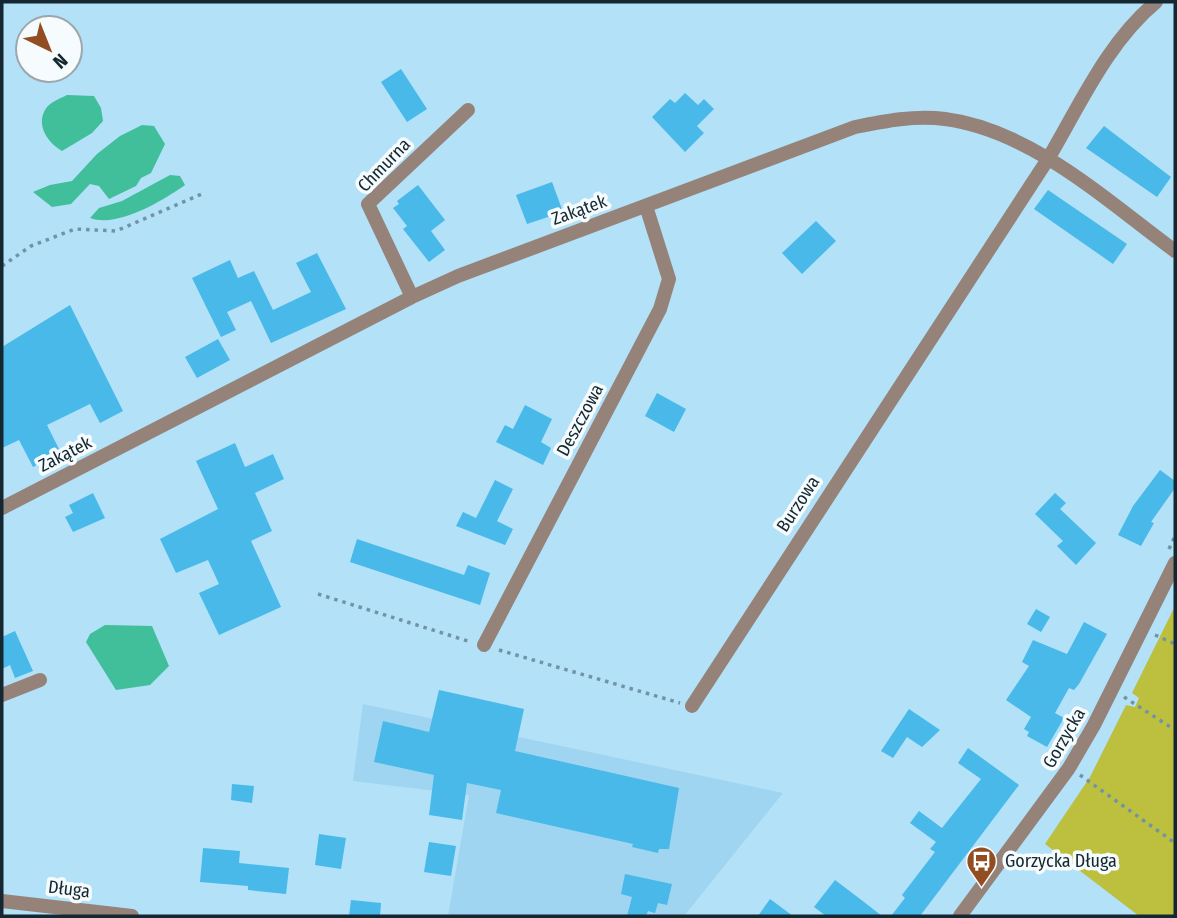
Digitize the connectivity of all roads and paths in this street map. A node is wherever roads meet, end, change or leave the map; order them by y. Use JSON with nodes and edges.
{"nodes":[{"id":1,"x":1156,"y":2,"type":"edge"},
{"id":2,"x":468,"y":110,"type":"dead end"},
{"id":3,"x":1048,"y":159,"type":"junction"},
{"id":4,"x":204,"y":193,"type":"dead end"},
{"id":5,"x":646,"y":206,"type":"junction"},
{"id":6,"x":1175,"y":251,"type":"edge"},
{"id":7,"x":2,"y":266,"type":"edge"},
{"id":8,"x":412,"y":297,"type":"junction"},
{"id":9,"x":2,"y":508,"type":"edge"},
{"id":10,"x":1175,"y":536,"type":"edge"},
{"id":11,"x":1169,"y":561,"type":"edge"},
{"id":12,"x":318,"y":594,"type":"dead end"},
{"id":13,"x":1160,"y":638,"type":"dead end"},
{"id":14,"x":1175,"y":644,"type":"edge"},
{"id":15,"x":484,"y":645,"type":"junction"},
{"id":16,"x":40,"y":680,"type":"dead end"},
{"id":17,"x":2,"y":695,"type":"edge"},
{"id":18,"x":1137,"y":703,"type":"dead end"},
{"id":19,"x":692,"y":706,"type":"joint"},
{"id":20,"x":1175,"y":730,"type":"edge"},
{"id":21,"x":1087,"y":780,"type":"dead end"},
{"id":22,"x":1175,"y":844,"type":"edge"},
{"id":23,"x":2,"y":901,"type":"edge"},
{"id":24,"x":132,"y":916,"type":"edge"},
{"id":25,"x":963,"y":916,"type":"edge"}],
"edges":[{"from":1,"to":3,"type":"street","name":"Burzowa"},
{"from":2,"to":8,"type":"street","name":"Chmurna"},
{"from":3,"to":5,"type":"street","name":"Zakątek"},
{"from":3,"to":6,"type":"street","name":"Zakątek"},
{"from":3,"to":19,"type":"street","name":"Burzowa"},
{"from":4,"to":7,"type":"path"},
{"from":5,"to":8,"type":"street","name":"Zakątek"},
{"from":5,"to":15,"type":"street","name":"Deszczowa"},
{"from":8,"to":9,"type":"street","name":"Zakątek"},
{"from":10,"to":11,"type":"path"},
{"from":11,"to":25,"type":"street","name":"Gorzycka"},
{"from":12,"to":15,"type":"path"},
{"from":13,"to":14,"type":"path"},
{"from":15,"to":19,"type":"path"},
{"from":16,"to":17,"type":"street"},
{"from":18,"to":20,"type":"path"},
{"from":21,"to":22,"type":"path"},
{"from":23,"to":24,"type":"street","name":"Długa"}]}
